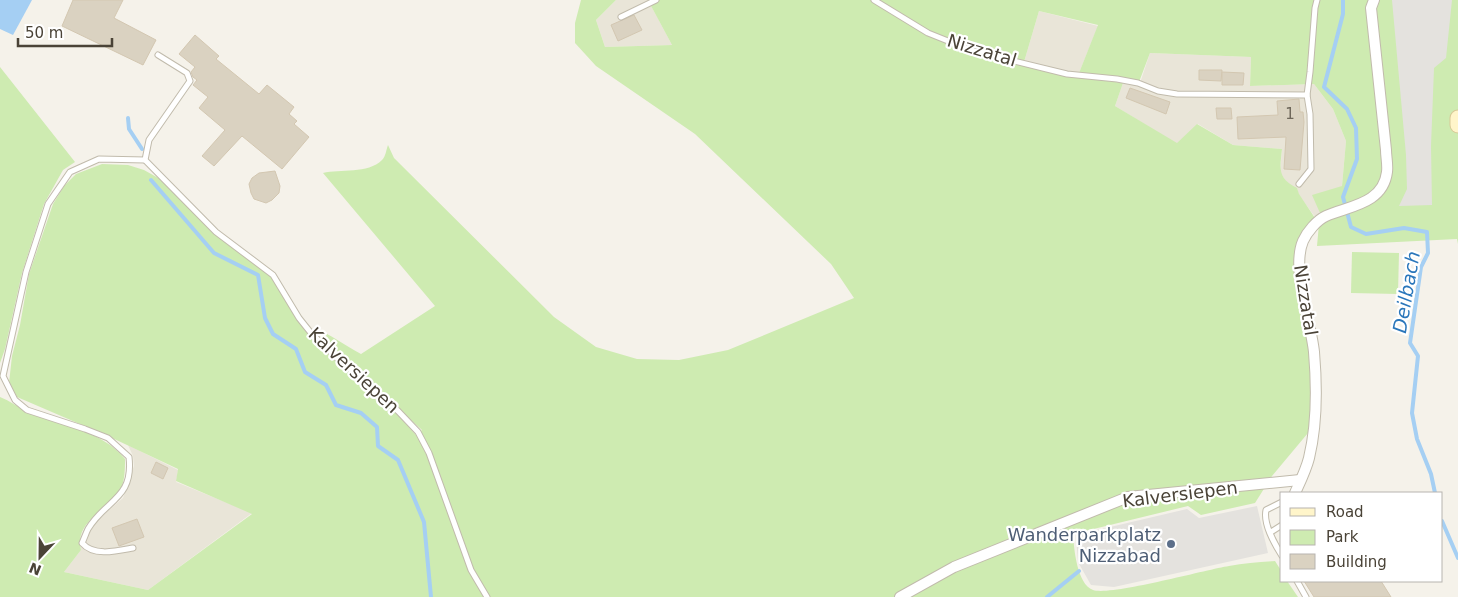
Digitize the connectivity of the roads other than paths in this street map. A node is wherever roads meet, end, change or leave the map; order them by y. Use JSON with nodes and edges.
{"nodes":[{"id":1,"x":656,"y":0,"type":"edge"},
{"id":2,"x":874,"y":0,"type":"edge"},
{"id":3,"x":1318,"y":0,"type":"edge"},
{"id":4,"x":1374,"y":0,"type":"edge"},
{"id":5,"x":621,"y":17,"type":"dead end"},
{"id":6,"x":158,"y":55,"type":"dead end"},
{"id":7,"x":1307,"y":94,"type":"junction"},
{"id":8,"x":1458,"y":118,"type":"edge"},
{"id":9,"x":1458,"y":125,"type":"edge"},
{"id":10,"x":145,"y":160,"type":"junction"},
{"id":11,"x":1298,"y":184,"type":"dead end"},
{"id":12,"x":1300,"y":480,"type":"junction"},
{"id":13,"x":1295,"y":492,"type":"edge"},
{"id":14,"x":1280,"y":503,"type":"edge"},
{"id":15,"x":1280,"y":526,"type":"edge"},
{"id":16,"x":1271,"y":532,"type":"junction"},
{"id":17,"x":132,"y":548,"type":"dead end"},
{"id":18,"x":1280,"y":553,"type":"edge"},
{"id":19,"x":1298,"y":582,"type":"edge"},
{"id":20,"x":487,"y":597,"type":"edge"},
{"id":21,"x":900,"y":597,"type":"edge"},
{"id":22,"x":1306,"y":597,"type":"edge"}],
"edges":[{"from":1,"to":5,"type":"lane"},
{"from":2,"to":7,"type":"lane","name":"Nizzatal"},
{"from":3,"to":7,"type":"lane"},
{"from":4,"to":12,"type":"street","name":"Nizzatal"},
{"from":6,"to":10,"type":"lane"},
{"from":7,"to":11,"type":"lane"},
{"from":8,"to":9,"type":"main road"},
{"from":10,"to":17,"type":"lane"},
{"from":10,"to":20,"type":"lane","name":"Kalversiepen"},
{"from":12,"to":13,"type":"street","name":"Nizzatal"},
{"from":12,"to":21,"type":"street","name":"Kalversiepen"},
{"from":14,"to":16,"type":"lane"},
{"from":15,"to":16,"type":"lane"},
{"from":16,"to":18,"type":"lane"},
{"from":19,"to":22,"type":"lane"}]}
